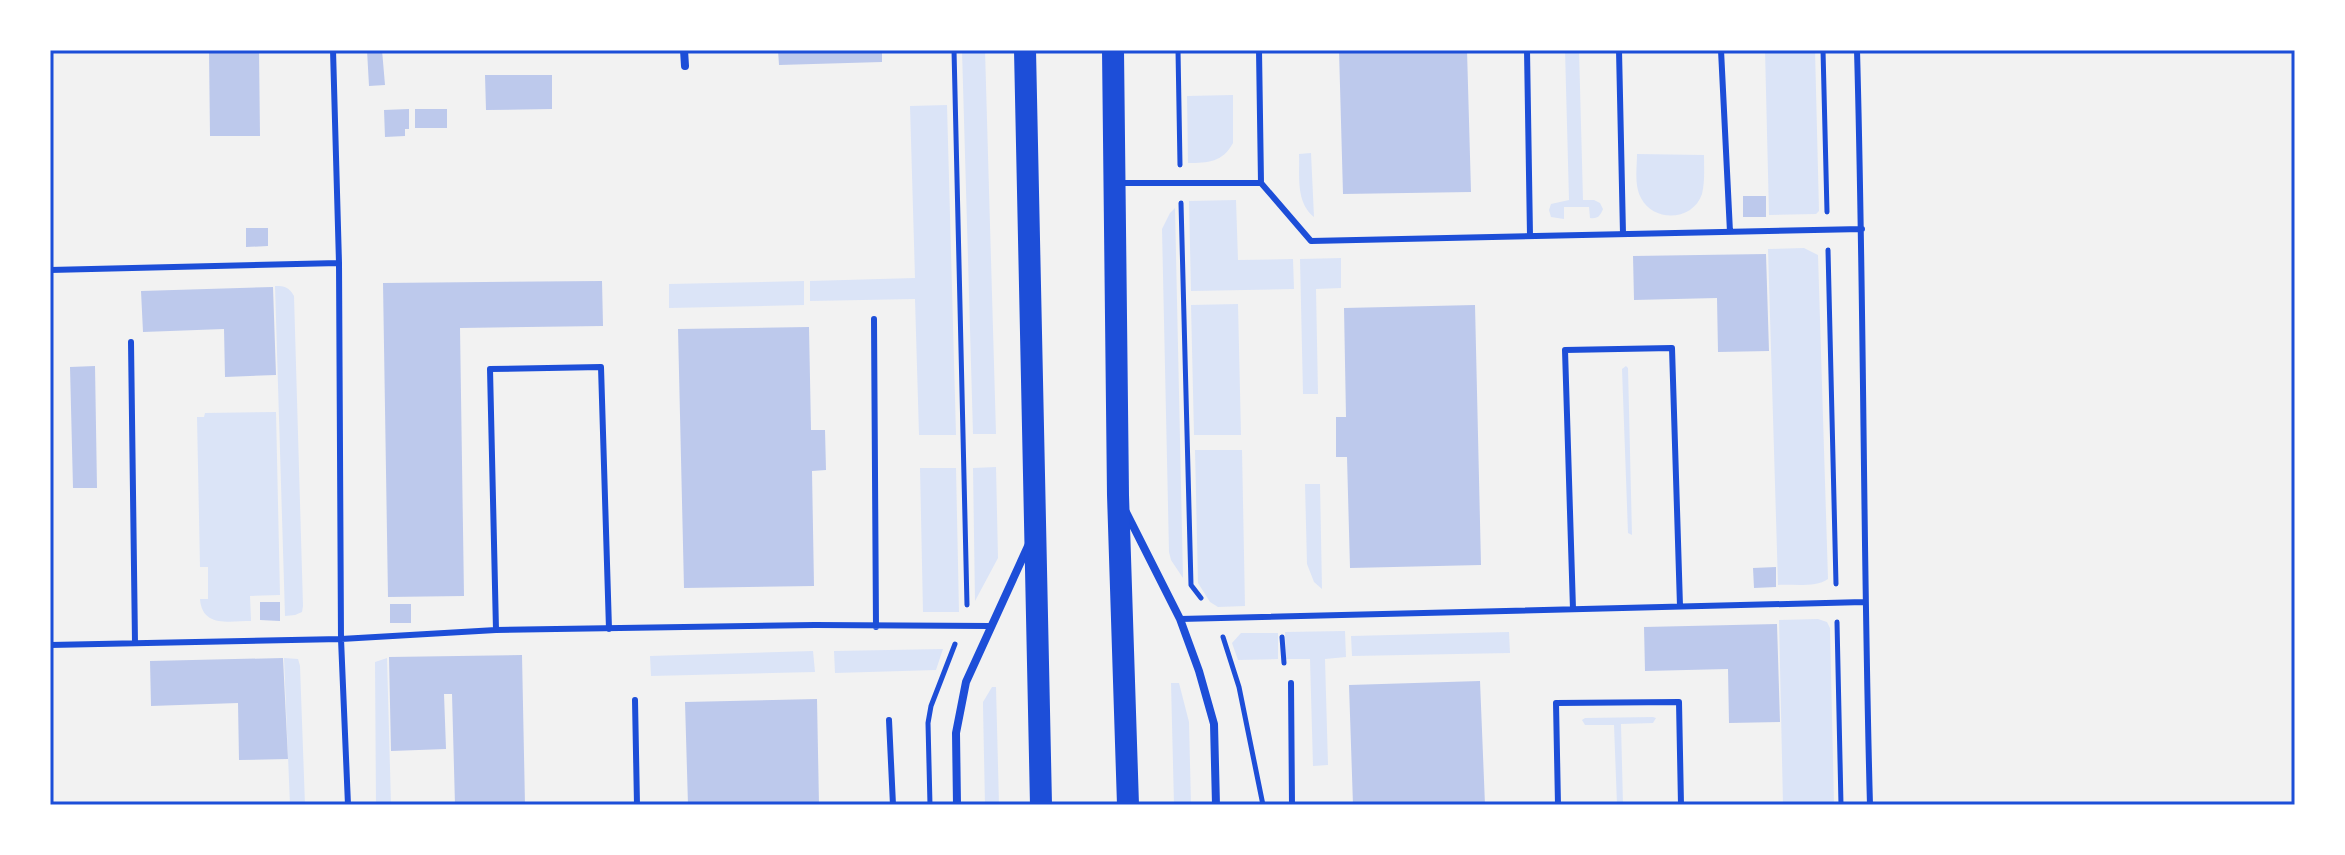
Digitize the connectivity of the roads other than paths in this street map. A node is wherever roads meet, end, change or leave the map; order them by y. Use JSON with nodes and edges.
{"nodes":[{"id":1,"x":333,"y":50,"type":"edge"},
{"id":2,"x":684,"y":50,"type":"edge"},
{"id":3,"x":1025,"y":50,"type":"edge"},
{"id":4,"x":1113,"y":50,"type":"edge"},
{"id":5,"x":1259,"y":50,"type":"edge"},
{"id":6,"x":1527,"y":50,"type":"edge"},
{"id":7,"x":1619,"y":50,"type":"edge"},
{"id":8,"x":1721,"y":50,"type":"edge"},
{"id":9,"x":1857,"y":50,"type":"edge"},
{"id":10,"x":685,"y":66,"type":"dead end"},
{"id":11,"x":1114,"y":183,"type":"junction"},
{"id":12,"x":1261,"y":183,"type":"junction"},
{"id":13,"x":1862,"y":229,"type":"junction"},
{"id":14,"x":1730,"y":232,"type":"junction"},
{"id":15,"x":1623,"y":234,"type":"junction"},
{"id":16,"x":1530,"y":236,"type":"junction"},
{"id":17,"x":339,"y":263,"type":"junction"},
{"id":18,"x":50,"y":270,"type":"edge"},
{"id":19,"x":874,"y":319,"type":"dead end"},
{"id":20,"x":131,"y":342,"type":"dead end"},
{"id":21,"x":1118,"y":495,"type":"junction"},
{"id":22,"x":1036,"y":529,"type":"junction"},
{"id":23,"x":1864,"y":602,"type":"junction"},
{"id":24,"x":1680,"y":606,"type":"junction"},
{"id":25,"x":1573,"y":609,"type":"junction"},
{"id":26,"x":1180,"y":619,"type":"junction"},
{"id":27,"x":990,"y":626,"type":"junction"},
{"id":28,"x":876,"y":627,"type":"junction"},
{"id":29,"x":609,"y":629,"type":"junction"},
{"id":30,"x":496,"y":630,"type":"junction"},
{"id":31,"x":341,"y":639,"type":"junction"},
{"id":32,"x":135,"y":643,"type":"junction"},
{"id":33,"x":50,"y":645,"type":"edge"},
{"id":34,"x":1291,"y":683,"type":"road end"},
{"id":35,"x":635,"y":700,"type":"dead end"},
{"id":36,"x":889,"y":720,"type":"dead end"},
{"id":37,"x":348,"y":805,"type":"edge"},
{"id":38,"x":637,"y":805,"type":"edge"},
{"id":39,"x":893,"y":805,"type":"edge"},
{"id":40,"x":957,"y":805,"type":"edge"},
{"id":41,"x":1041,"y":805,"type":"edge"},
{"id":42,"x":1128,"y":805,"type":"edge"},
{"id":43,"x":1216,"y":805,"type":"edge"},
{"id":44,"x":1292,"y":805,"type":"edge"},
{"id":45,"x":1558,"y":805,"type":"edge"},
{"id":46,"x":1681,"y":805,"type":"edge"},
{"id":47,"x":1870,"y":805,"type":"edge"}],
"edges":[{"from":1,"to":17,"type":"lane"},
{"from":2,"to":10,"type":"street"},
{"from":3,"to":22,"type":"highway"},
{"from":4,"to":11,"type":"highway"},
{"from":5,"to":12,"type":"lane"},
{"from":6,"to":16,"type":"lane"},
{"from":7,"to":15,"type":"lane"},
{"from":8,"to":14,"type":"lane"},
{"from":9,"to":13,"type":"lane"},
{"from":11,"to":12,"type":"lane"},
{"from":11,"to":21,"type":"highway"},
{"from":12,"to":16,"type":"lane"},
{"from":13,"to":14,"type":"lane"},
{"from":13,"to":23,"type":"lane"},
{"from":14,"to":15,"type":"lane"},
{"from":15,"to":16,"type":"lane"},
{"from":17,"to":18,"type":"lane"},
{"from":17,"to":31,"type":"lane"},
{"from":19,"to":28,"type":"lane"},
{"from":20,"to":32,"type":"lane"},
{"from":21,"to":26,"type":"street"},
{"from":21,"to":42,"type":"highway"},
{"from":22,"to":27,"type":"street"},
{"from":22,"to":41,"type":"highway"},
{"from":23,"to":24,"type":"lane"},
{"from":23,"to":47,"type":"lane"},
{"from":24,"to":25,"type":"lane"},
{"from":24,"to":25,"type":"lane"},
{"from":25,"to":26,"type":"lane"},
{"from":26,"to":43,"type":"street"},
{"from":27,"to":28,"type":"lane"},
{"from":27,"to":40,"type":"street"},
{"from":28,"to":29,"type":"lane"},
{"from":29,"to":30,"type":"lane"},
{"from":29,"to":30,"type":"lane"},
{"from":30,"to":31,"type":"lane"},
{"from":31,"to":32,"type":"lane"},
{"from":31,"to":37,"type":"lane"},
{"from":32,"to":33,"type":"lane"},
{"from":34,"to":44,"type":"lane"},
{"from":35,"to":38,"type":"lane"},
{"from":36,"to":39,"type":"lane"},
{"from":45,"to":46,"type":"lane"}]}
